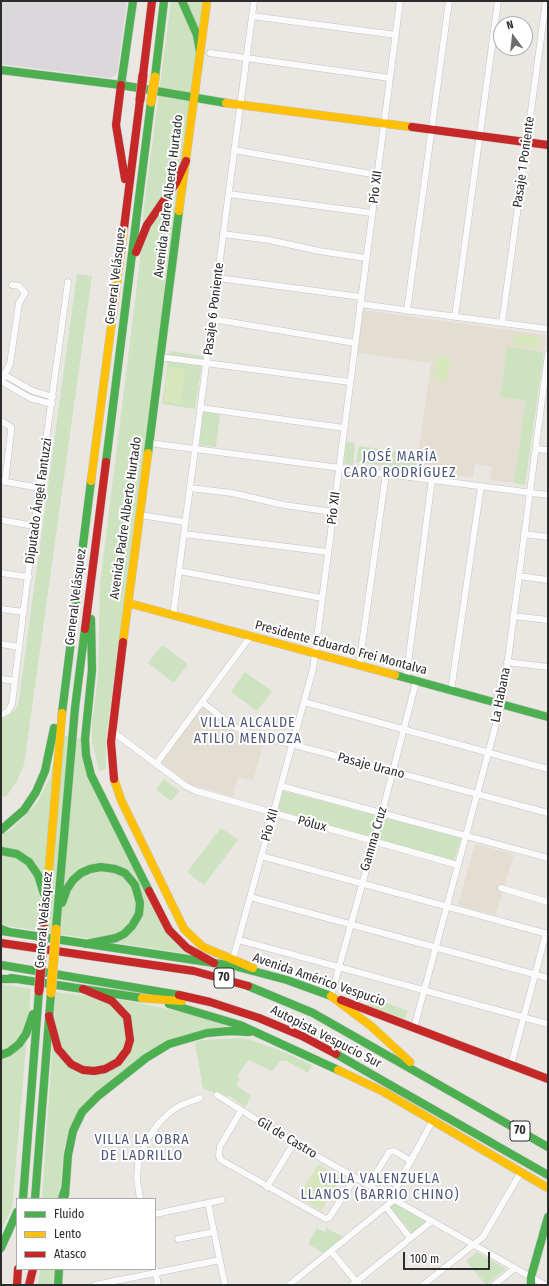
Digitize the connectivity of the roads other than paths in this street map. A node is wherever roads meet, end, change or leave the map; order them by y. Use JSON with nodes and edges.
{"nodes":[{"id":1,"x":133,"y":1,"type":"edge"},
{"id":2,"x":152,"y":1,"type":"edge"},
{"id":3,"x":164,"y":1,"type":"edge"},
{"id":4,"x":182,"y":1,"type":"edge"},
{"id":5,"x":207,"y":1,"type":"edge"},
{"id":6,"x":254,"y":1,"type":"edge"},
{"id":7,"x":400,"y":1,"type":"edge"},
{"id":8,"x":449,"y":1,"type":"edge"},
{"id":9,"x":498,"y":1,"type":"edge"},
{"id":10,"x":546,"y":1,"type":"edge"},
{"id":11,"x":252,"y":16,"type":"junction"},
{"id":12,"x":396,"y":35,"type":"junction"},
{"id":13,"x":205,"y":52,"type":"junction"},
{"id":14,"x":247,"y":58,"type":"junction"},
{"id":15,"x":1,"y":70,"type":"edge"},
{"id":16,"x":390,"y":78,"type":"junction"},
{"id":17,"x":121,"y":85,"type":"junction"},
{"id":18,"x":195,"y":98,"type":"junction"},
{"id":19,"x":240,"y":105,"type":"junction"},
{"id":20,"x":384,"y":124,"type":"junction"},
{"id":21,"x":432,"y":130,"type":"junction"},
{"id":22,"x":479,"y":136,"type":"junction"},
{"id":23,"x":527,"y":142,"type":"junction"},
{"id":24,"x":548,"y":145,"type":"edge"},
{"id":25,"x":234,"y":150,"type":"junction"},
{"id":26,"x":186,"y":161,"type":"junction"},
{"id":27,"x":377,"y":175,"type":"junction"},
{"id":28,"x":229,"y":194,"type":"junction"},
{"id":29,"x":126,"y":206,"type":"junction"},
{"id":30,"x":372,"y":213,"type":"junction"},
{"id":31,"x":223,"y":234,"type":"junction"},
{"id":32,"x":366,"y":258,"type":"junction"},
{"id":33,"x":129,"y":274,"type":"junction"},
{"id":34,"x":218,"y":278,"type":"junction"},
{"id":35,"x":68,"y":282,"type":"dead end"},
{"id":36,"x":12,"y":285,"type":"dead end"},
{"id":37,"x":361,"y":298,"type":"junction"},
{"id":38,"x":360,"y":304,"type":"junction"},
{"id":39,"x":407,"y":311,"type":"junction"},
{"id":40,"x":455,"y":317,"type":"junction"},
{"id":41,"x":212,"y":319,"type":"junction"},
{"id":42,"x":502,"y":323,"type":"junction"},
{"id":43,"x":548,"y":329,"type":"edge"},
{"id":44,"x":356,"y":343,"type":"junction"},
{"id":45,"x":548,"y":354,"type":"edge"},
{"id":46,"x":160,"y":357,"type":"junction"},
{"id":47,"x":206,"y":363,"type":"junction"},
{"id":48,"x":547,"y":365,"type":"edge"},
{"id":49,"x":2,"y":378,"type":"edge"},
{"id":50,"x":350,"y":382,"type":"junction"},
{"id":51,"x":53,"y":397,"type":"junction"},
{"id":52,"x":52,"y":404,"type":"junction"},
{"id":53,"x":201,"y":408,"type":"junction"},
{"id":54,"x":541,"y":408,"type":"junction"},
{"id":55,"x":548,"y":409,"type":"edge"},
{"id":56,"x":1,"y":421,"type":"edge"},
{"id":57,"x":344,"y":428,"type":"junction"},
{"id":58,"x":149,"y":443,"type":"junction"},
{"id":59,"x":195,"y":449,"type":"junction"},
{"id":60,"x":536,"y":449,"type":"junction"},
{"id":61,"x":548,"y":450,"type":"edge"},
{"id":62,"x":339,"y":467,"type":"junction"},
{"id":63,"x":386,"y":473,"type":"junction"},
{"id":64,"x":432,"y":479,"type":"junction"},
{"id":65,"x":3,"y":481,"type":"edge"},
{"id":66,"x":481,"y":486,"type":"junction"},
{"id":67,"x":40,"y":488,"type":"junction"},
{"id":68,"x":190,"y":488,"type":"junction"},
{"id":69,"x":530,"y":492,"type":"junction"},
{"id":70,"x":548,"y":495,"type":"edge"},
{"id":71,"x":333,"y":512,"type":"junction"},
{"id":72,"x":140,"y":516,"type":"junction"},
{"id":73,"x":1,"y":520,"type":"edge"},
{"id":74,"x":186,"y":522,"type":"junction"},
{"id":75,"x":34,"y":526,"type":"junction"},
{"id":76,"x":184,"y":534,"type":"junction"},
{"id":77,"x":524,"y":534,"type":"junction"},
{"id":78,"x":548,"y":537,"type":"edge"},
{"id":79,"x":328,"y":552,"type":"junction"},
{"id":80,"x":179,"y":571,"type":"junction"},
{"id":81,"x":1,"y":573,"type":"edge"},
{"id":82,"x":519,"y":576,"type":"junction"},
{"id":83,"x":29,"y":577,"type":"junction"},
{"id":84,"x":91,"y":577,"type":"junction"},
{"id":85,"x":548,"y":580,"type":"edge"},
{"id":86,"x":322,"y":598,"type":"junction"},
{"id":87,"x":128,"y":603,"type":"junction"},
{"id":88,"x":1,"y":609,"type":"edge"},
{"id":89,"x":24,"y":612,"type":"junction"},
{"id":90,"x":173,"y":616,"type":"junction"},
{"id":91,"x":513,"y":616,"type":"junction"},
{"id":92,"x":548,"y":620,"type":"edge"},
{"id":93,"x":250,"y":637,"type":"junction"},
{"id":94,"x":1,"y":644,"type":"edge"},
{"id":95,"x":19,"y":647,"type":"junction"},
{"id":96,"x":315,"y":654,"type":"junction"},
{"id":97,"x":507,"y":662,"type":"junction"},
{"id":98,"x":359,"y":666,"type":"junction"},
{"id":99,"x":548,"y":667,"type":"edge"},
{"id":100,"x":1,"y":678,"type":"edge"},
{"id":101,"x":406,"y":679,"type":"junction"},
{"id":102,"x":66,"y":680,"type":"junction"},
{"id":103,"x":15,"y":681,"type":"junction"},
{"id":104,"x":416,"y":682,"type":"junction"},
{"id":105,"x":451,"y":691,"type":"junction"},
{"id":106,"x":202,"y":702,"type":"junction"},
{"id":107,"x":304,"y":702,"type":"junction"},
{"id":108,"x":501,"y":705,"type":"junction"},
{"id":109,"x":1,"y":714,"type":"edge"},
{"id":110,"x":548,"y":717,"type":"edge"},
{"id":111,"x":403,"y":730,"type":"junction"},
{"id":112,"x":113,"y":732,"type":"junction"},
{"id":113,"x":292,"y":745,"type":"junction"},
{"id":114,"x":488,"y":752,"type":"junction"},
{"id":115,"x":156,"y":764,"type":"junction"},
{"id":116,"x":548,"y":769,"type":"edge"},
{"id":117,"x":393,"y":772,"type":"junction"},
{"id":118,"x":280,"y":786,"type":"junction"},
{"id":119,"x":477,"y":794,"type":"junction"},
{"id":120,"x":273,"y":813,"type":"junction"},
{"id":121,"x":382,"y":813,"type":"junction"},
{"id":122,"x":548,"y":813,"type":"edge"},
{"id":123,"x":1,"y":830,"type":"edge"},
{"id":124,"x":466,"y":836,"type":"junction"},
{"id":125,"x":374,"y":841,"type":"junction"},
{"id":126,"x":1,"y":852,"type":"edge"},
{"id":127,"x":261,"y":856,"type":"junction"},
{"id":128,"x":548,"y":858,"type":"edge"},
{"id":129,"x":458,"y":865,"type":"junction"},
{"id":130,"x":362,"y":884,"type":"junction"},
{"id":131,"x":501,"y":888,"type":"dead end"},
{"id":132,"x":250,"y":897,"type":"junction"},
{"id":133,"x":548,"y":902,"type":"edge"},
{"id":134,"x":447,"y":906,"type":"junction"},
{"id":135,"x":46,"y":908,"type":"junction"},
{"id":136,"x":57,"y":917,"type":"junction"},
{"id":137,"x":351,"y":924,"type":"junction"},
{"id":138,"x":4,"y":931,"type":"edge"},
{"id":139,"x":547,"y":934,"type":"edge"},
{"id":140,"x":239,"y":940,"type":"junction"},
{"id":141,"x":1,"y":943,"type":"edge"},
{"id":142,"x":86,"y":944,"type":"junction"},
{"id":143,"x":436,"y":948,"type":"junction"},
{"id":144,"x":233,"y":959,"type":"junction"},
{"id":145,"x":214,"y":963,"type":"junction"},
{"id":146,"x":1,"y":965,"type":"edge"},
{"id":147,"x":340,"y":967,"type":"junction"},
{"id":148,"x":267,"y":974,"type":"junction"},
{"id":149,"x":535,"y":975,"type":"junction"},
{"id":150,"x":1,"y":978,"type":"edge"},
{"id":151,"x":548,"y":978,"type":"edge"},
{"id":152,"x":83,"y":989,"type":"junction"},
{"id":153,"x":424,"y":990,"type":"junction"},
{"id":154,"x":39,"y":992,"type":"junction"},
{"id":155,"x":331,"y":996,"type":"junction"},
{"id":156,"x":142,"y":998,"type":"junction"},
{"id":157,"x":250,"y":1015,"type":"junction"},
{"id":158,"x":49,"y":1016,"type":"junction"},
{"id":159,"x":524,"y":1017,"type":"junction"},
{"id":160,"x":548,"y":1024,"type":"edge"},
{"id":161,"x":414,"y":1028,"type":"junction"},
{"id":162,"x":260,"y":1033,"type":"junction"},
{"id":163,"x":1,"y":1055,"type":"edge"},
{"id":164,"x":511,"y":1065,"type":"junction"},
{"id":165,"x":427,"y":1077,"type":"junction"},
{"id":166,"x":548,"y":1079,"type":"edge"},
{"id":167,"x":217,"y":1095,"type":"dead end"},
{"id":168,"x":200,"y":1098,"type":"dead end"},
{"id":169,"x":241,"y":1111,"type":"junction"},
{"id":170,"x":433,"y":1120,"type":"junction"},
{"id":171,"x":294,"y":1143,"type":"junction"},
{"id":172,"x":548,"y":1147,"type":"edge"},
{"id":173,"x":411,"y":1161,"type":"junction"},
{"id":174,"x":521,"y":1172,"type":"junction"},
{"id":175,"x":548,"y":1175,"type":"edge"},
{"id":176,"x":355,"y":1178,"type":"junction"},
{"id":177,"x":369,"y":1185,"type":"junction"},
{"id":178,"x":267,"y":1187,"type":"junction"},
{"id":179,"x":548,"y":1188,"type":"edge"},
{"id":180,"x":22,"y":1198,"type":"edge"},
{"id":181,"x":35,"y":1198,"type":"edge"},
{"id":182,"x":63,"y":1198,"type":"edge"},
{"id":183,"x":140,"y":1198,"type":"edge"},
{"id":184,"x":393,"y":1198,"type":"junction"},
{"id":185,"x":222,"y":1200,"type":"dead end"},
{"id":186,"x":208,"y":1203,"type":"junction"},
{"id":187,"x":386,"y":1207,"type":"junction"},
{"id":188,"x":16,"y":1214,"type":"edge"},
{"id":189,"x":156,"y":1214,"type":"edge"},
{"id":190,"x":548,"y":1217,"type":"edge"},
{"id":191,"x":432,"y":1220,"type":"junction"},
{"id":192,"x":214,"y":1232,"type":"junction"},
{"id":193,"x":410,"y":1238,"type":"junction"},
{"id":194,"x":178,"y":1239,"type":"dead end"},
{"id":195,"x":475,"y":1245,"type":"junction"},
{"id":196,"x":1,"y":1248,"type":"edge"},
{"id":197,"x":332,"y":1251,"type":"junction"},
{"id":198,"x":220,"y":1260,"type":"junction"},
{"id":199,"x":515,"y":1268,"type":"junction"},
{"id":200,"x":18,"y":1270,"type":"edge"},
{"id":201,"x":30,"y":1270,"type":"edge"},
{"id":202,"x":33,"y":1270,"type":"edge"},
{"id":203,"x":59,"y":1270,"type":"edge"},
{"id":204,"x":155,"y":1271,"type":"edge"},
{"id":205,"x":532,"y":1282,"type":"edge"},
{"id":206,"x":356,"y":1284,"type":"edge"},
{"id":207,"x":17,"y":1285,"type":"edge"},
{"id":208,"x":28,"y":1285,"type":"edge"},
{"id":209,"x":58,"y":1285,"type":"edge"},
{"id":210,"x":95,"y":1285,"type":"edge"},
{"id":211,"x":158,"y":1285,"type":"edge"},
{"id":212,"x":225,"y":1285,"type":"edge"},
{"id":213,"x":289,"y":1285,"type":"edge"},
{"id":214,"x":423,"y":1285,"type":"edge"},
{"id":215,"x":494,"y":1285,"type":"edge"},
{"id":216,"x":545,"y":1285,"type":"edge"}],
"edges":[{"from":1,"to":17,"type":"main road"},
{"from":2,"to":29,"type":"main road","name":"General Velásquez","bridge":true},
{"from":3,"to":33,"type":"main road","name":"General Velásquez","bridge":true},
{"from":4,"to":13,"type":"main road"},
{"from":5,"to":13,"type":"main road","name":"Avenida Padre Alberto Hurtado"},
{"from":6,"to":11,"type":"street","name":"Pasaje 6 Poniente"},
{"from":7,"to":12,"type":"street","name":"Pío XII"},
{"from":8,"to":21,"type":"street"},
{"from":9,"to":22,"type":"street"},
{"from":10,"to":23,"type":"street","name":"Pasaje 1 Poniente"},
{"from":11,"to":12,"type":"street"},
{"from":11,"to":14,"type":"street","name":"Pasaje 6 Poniente"},
{"from":12,"to":16,"type":"street","name":"Pío XII"},
{"from":13,"to":14,"type":"street"},
{"from":13,"to":18,"type":"main road","name":"Avenida Padre Alberto Hurtado"},
{"from":14,"to":16,"type":"street"},
{"from":14,"to":19,"type":"street","name":"Pasaje 6 Poniente"},
{"from":15,"to":17,"type":"main road"},
{"from":16,"to":20,"type":"street","name":"Pío XII"},
{"from":17,"to":18,"type":"main road"},
{"from":17,"to":29,"type":"main road"},
{"from":18,"to":19,"type":"main road"},
{"from":18,"to":26,"type":"main road","name":"Avenida Padre Alberto Hurtado"},
{"from":19,"to":20,"type":"main road"},
{"from":19,"to":25,"type":"street","name":"Pasaje 6 Poniente"},
{"from":20,"to":21,"type":"main road"},
{"from":20,"to":27,"type":"street","name":"Pío XII"},
{"from":21,"to":22,"type":"main road"},
{"from":21,"to":39,"type":"street"},
{"from":22,"to":23,"type":"main road"},
{"from":22,"to":40,"type":"street"},
{"from":23,"to":24,"type":"main road"},
{"from":23,"to":42,"type":"street","name":"Pasaje 1 Poniente"},
{"from":25,"to":27,"type":"street"},
{"from":25,"to":28,"type":"street","name":"Pasaje 6 Poniente"},
{"from":26,"to":33,"type":"main road"},
{"from":26,"to":46,"type":"main road","name":"Avenida Padre Alberto Hurtado"},
{"from":27,"to":30,"type":"street","name":"Pío XII"},
{"from":28,"to":30,"type":"street"},
{"from":28,"to":31,"type":"street","name":"Pasaje 6 Poniente"},
{"from":29,"to":102,"type":"main road","name":"General Velásquez"},
{"from":30,"to":32,"type":"street","name":"Pío XII"},
{"from":31,"to":32,"type":"street"},
{"from":31,"to":34,"type":"street","name":"Pasaje 6 Poniente"},
{"from":32,"to":37,"type":"street","name":"Pío XII"},
{"from":33,"to":84,"type":"main road","name":"General Velásquez"},
{"from":34,"to":37,"type":"street"},
{"from":34,"to":41,"type":"street","name":"Pasaje 6 Poniente"},
{"from":35,"to":51,"type":"street","name":"Diputado Ángel Fantuzzi"},
{"from":36,"to":49,"type":"street"},
{"from":37,"to":38,"type":"street","name":"Pío XII"},
{"from":38,"to":39,"type":"street"},
{"from":38,"to":44,"type":"street","name":"Pío XII"},
{"from":39,"to":40,"type":"street"},
{"from":40,"to":42,"type":"street"},
{"from":41,"to":44,"type":"street"},
{"from":41,"to":47,"type":"street","name":"Pasaje 6 Poniente"},
{"from":42,"to":43,"type":"street"},
{"from":44,"to":50,"type":"street","name":"Pío XII"},
{"from":45,"to":48,"type":"street","name":"La Habana"},
{"from":46,"to":47,"type":"street"},
{"from":46,"to":58,"type":"main road","name":"Avenida Padre Alberto Hurtado"},
{"from":47,"to":50,"type":"street"},
{"from":47,"to":53,"type":"street","name":"Pasaje 6 Poniente"},
{"from":48,"to":54,"type":"street","name":"La Habana"},
{"from":49,"to":51,"type":"street"},
{"from":49,"to":52,"type":"street"},
{"from":50,"to":57,"type":"street","name":"Pío XII"},
{"from":51,"to":52,"type":"street","name":"Diputado Ángel Fantuzzi"},
{"from":52,"to":67,"type":"street","name":"Diputado Ángel Fantuzzi"},
{"from":53,"to":57,"type":"street"},
{"from":53,"to":59,"type":"street","name":"Pasaje 6 Poniente"},
{"from":54,"to":55,"type":"street"},
{"from":54,"to":60,"type":"street","name":"La Habana"},
{"from":56,"to":65,"type":"street"},
{"from":57,"to":62,"type":"street","name":"Pío XII"},
{"from":58,"to":59,"type":"street"},
{"from":58,"to":72,"type":"main road","name":"Avenida Padre Alberto Hurtado"},
{"from":59,"to":62,"type":"street"},
{"from":59,"to":68,"type":"street","name":"Pasaje 6 Poniente"},
{"from":60,"to":61,"type":"street"},
{"from":60,"to":69,"type":"street","name":"La Habana"},
{"from":62,"to":63,"type":"street"},
{"from":62,"to":71,"type":"street","name":"Pío XII"},
{"from":63,"to":64,"type":"street"},
{"from":63,"to":98,"type":"street"},
{"from":64,"to":66,"type":"street"},
{"from":64,"to":101,"type":"street"},
{"from":65,"to":67,"type":"street"},
{"from":66,"to":69,"type":"street"},
{"from":66,"to":105,"type":"street"},
{"from":67,"to":75,"type":"street","name":"Diputado Ángel Fantuzzi"},
{"from":68,"to":71,"type":"street"},
{"from":68,"to":74,"type":"street","name":"Pasaje 6 Poniente"},
{"from":69,"to":70,"type":"street"},
{"from":69,"to":77,"type":"street","name":"La Habana"},
{"from":71,"to":79,"type":"street","name":"Pío XII"},
{"from":72,"to":74,"type":"street"},
{"from":72,"to":87,"type":"main road","name":"Avenida Padre Alberto Hurtado"},
{"from":73,"to":75,"type":"street"},
{"from":74,"to":76,"type":"street","name":"Pasaje 6 Poniente"},
{"from":75,"to":83,"type":"street","name":"Diputado Ángel Fantuzzi"},
{"from":76,"to":79,"type":"street"},
{"from":76,"to":80,"type":"street","name":"Pasaje 6 Poniente"},
{"from":77,"to":78,"type":"street"},
{"from":77,"to":82,"type":"street","name":"La Habana"},
{"from":79,"to":86,"type":"street","name":"Pío XII"},
{"from":80,"to":86,"type":"street"},
{"from":80,"to":90,"type":"street","name":"Pasaje 6 Poniente"},
{"from":81,"to":83,"type":"street"},
{"from":82,"to":85,"type":"street"},
{"from":82,"to":91,"type":"street","name":"La Habana"},
{"from":83,"to":89,"type":"street","name":"Diputado Ángel Fantuzzi"},
{"from":84,"to":136,"type":"main road","name":"General Velásquez"},
{"from":84,"to":145,"type":"main road"},
{"from":86,"to":96,"type":"street","name":"Pío XII"},
{"from":87,"to":90,"type":"main road","name":"Presidente Eduardo Frei Montalva"},
{"from":87,"to":112,"type":"main road","name":"Avenida Padre Alberto Hurtado"},
{"from":88,"to":89,"type":"street"},
{"from":89,"to":95,"type":"street","name":"Diputado Ángel Fantuzzi"},
{"from":90,"to":93,"type":"main road","name":"Presidente Eduardo Frei Montalva"},
{"from":91,"to":92,"type":"street"},
{"from":91,"to":97,"type":"street","name":"La Habana"},
{"from":93,"to":96,"type":"main road","name":"Presidente Eduardo Frei Montalva"},
{"from":93,"to":106,"type":"street"},
{"from":94,"to":95,"type":"street"},
{"from":95,"to":103,"type":"street","name":"Diputado Ángel Fantuzzi"},
{"from":96,"to":98,"type":"main road","name":"Presidente Eduardo Frei Montalva"},
{"from":96,"to":107,"type":"street","name":"Pío XII"},
{"from":97,"to":99,"type":"street"},
{"from":97,"to":108,"type":"street","name":"La Habana"},
{"from":98,"to":101,"type":"main road","name":"Presidente Eduardo Frei Montalva"},
{"from":100,"to":103,"type":"street"},
{"from":101,"to":104,"type":"main road","name":"Presidente Eduardo Frei Montalva"},
{"from":102,"to":123,"type":"main road"},
{"from":102,"to":135,"type":"main road","name":"General Velásquez"},
{"from":103,"to":109,"type":"street","name":"Diputado Ángel Fantuzzi"},
{"from":104,"to":105,"type":"main road","name":"Presidente Eduardo Frei Montalva"},
{"from":104,"to":111,"type":"street","name":"Gamma Cruz"},
{"from":105,"to":108,"type":"main road","name":"Presidente Eduardo Frei Montalva"},
{"from":106,"to":113,"type":"street","name":"Pasaje Urano"},
{"from":106,"to":115,"type":"street"},
{"from":107,"to":111,"type":"street"},
{"from":107,"to":113,"type":"street","name":"Pío XII"},
{"from":108,"to":110,"type":"main road","name":"Presidente Eduardo Frei Montalva"},
{"from":108,"to":114,"type":"street","name":"La Habana"},
{"from":111,"to":114,"type":"street"},
{"from":111,"to":117,"type":"street","name":"Gamma Cruz"},
{"from":112,"to":115,"type":"street","name":"Pólux"},
{"from":112,"to":144,"type":"main road","name":"Avenida Padre Alberto Hurtado"},
{"from":113,"to":117,"type":"street","name":"Pasaje Urano"},
{"from":113,"to":118,"type":"street","name":"Pío XII"},
{"from":114,"to":116,"type":"street"},
{"from":114,"to":119,"type":"street","name":"La Habana"},
{"from":115,"to":120,"type":"street","name":"Pólux"},
{"from":117,"to":119,"type":"street","name":"Pasaje Urano"},
{"from":117,"to":121,"type":"street","name":"Gamma Cruz"},
{"from":118,"to":120,"type":"street","name":"Pío XII"},
{"from":118,"to":121,"type":"street"},
{"from":119,"to":122,"type":"street","name":"Pasaje Urano"},
{"from":119,"to":124,"type":"street","name":"La Habana"},
{"from":120,"to":125,"type":"street","name":"Pólux"},
{"from":120,"to":127,"type":"street","name":"Pío XII"},
{"from":121,"to":124,"type":"street"},
{"from":121,"to":125,"type":"street","name":"Gamma Cruz"},
{"from":124,"to":128,"type":"street"},
{"from":124,"to":129,"type":"street","name":"La Habana"},
{"from":125,"to":129,"type":"street","name":"Pólux"},
{"from":125,"to":130,"type":"street","name":"Gamma Cruz"},
{"from":126,"to":135,"type":"main road"},
{"from":127,"to":130,"type":"street"},
{"from":127,"to":132,"type":"street","name":"Pío XII"},
{"from":129,"to":134,"type":"street","name":"La Habana"},
{"from":130,"to":134,"type":"street"},
{"from":130,"to":137,"type":"street","name":"Gamma Cruz"},
{"from":131,"to":133,"type":"street"},
{"from":132,"to":137,"type":"street"},
{"from":132,"to":140,"type":"street","name":"Pío XII"},
{"from":134,"to":139,"type":"street"},
{"from":134,"to":143,"type":"street","name":"La Habana"},
{"from":135,"to":154,"type":"main road","name":"General Velásquez","bridge":true},
{"from":136,"to":142,"type":"main road"},
{"from":136,"to":158,"type":"main road","name":"General Velásquez","bridge":true},
{"from":137,"to":143,"type":"street"},
{"from":137,"to":147,"type":"street","name":"Gamma Cruz"},
{"from":138,"to":142,"type":"main road","name":"Avenida Américo Vespucio"},
{"from":139,"to":149,"type":"street"},
{"from":140,"to":144,"type":"street","name":"Pío XII"},
{"from":140,"to":147,"type":"street"},
{"from":141,"to":165,"type":"main road","name":"Autopista Vespucio Sur","number":"70"},
{"from":142,"to":145,"type":"main road","name":"Avenida Américo Vespucio"},
{"from":143,"to":149,"type":"street"},
{"from":143,"to":153,"type":"street","name":"La Habana"},
{"from":144,"to":148,"type":"main road","name":"Avenida Padre Alberto Hurtado"},
{"from":145,"to":148,"type":"main road","name":"Avenida Américo Vespucio"},
{"from":146,"to":157,"type":"main road","name":"Autopista Vespucio Sur","number":"70"},
{"from":147,"to":153,"type":"street"},
{"from":147,"to":155,"type":"street","name":"Gamma Cruz"},
{"from":148,"to":155,"type":"main road","name":"Avenida Américo Vespucio"},
{"from":149,"to":151,"type":"street"},
{"from":149,"to":159,"type":"street"},
{"from":150,"to":152,"type":"main road"},
{"from":152,"to":156,"type":"main road"},
{"from":152,"to":158,"type":"main road"},
{"from":153,"to":159,"type":"street"},
{"from":153,"to":161,"type":"street","name":"La Habana"},
{"from":154,"to":163,"type":"main road"},
{"from":154,"to":180,"type":"main road","name":"General Velásquez"},
{"from":155,"to":161,"type":"main road","name":"Avenida Américo Vespucio"},
{"from":155,"to":165,"type":"main road"},
{"from":156,"to":157,"type":"main road"},
{"from":156,"to":162,"type":"main road"},
{"from":157,"to":175,"type":"main road","name":"Autopista Vespucio Sur","number":"70"},
{"from":158,"to":181,"type":"main road","name":"General Velásquez"},
{"from":159,"to":160,"type":"street"},
{"from":159,"to":164,"type":"street"},
{"from":161,"to":164,"type":"main road","name":"Avenida Américo Vespucio"},
{"from":162,"to":170,"type":"main road"},
{"from":162,"to":182,"type":"main road"},
{"from":164,"to":166,"type":"main road","name":"Avenida Américo Vespucio"},
{"from":165,"to":172,"type":"main road","name":"Autopista Vespucio Sur","number":"70"},
{"from":167,"to":169,"type":"street","name":"Gil de Castro"},
{"from":168,"to":183,"type":"street"},
{"from":169,"to":171,"type":"street","name":"Gil de Castro"},
{"from":169,"to":178,"type":"street"},
{"from":170,"to":173,"type":"street"},
{"from":170,"to":174,"type":"main road"},
{"from":171,"to":176,"type":"street","name":"Gil de Castro"},
{"from":171,"to":178,"type":"street"},
{"from":173,"to":177,"type":"street"},
{"from":173,"to":184,"type":"street"},
{"from":174,"to":179,"type":"main road"},
{"from":174,"to":195,"type":"street"},
{"from":176,"to":177,"type":"street","name":"Gil de Castro"},
{"from":176,"to":178,"type":"street"},
{"from":177,"to":184,"type":"street","name":"Gil de Castro"},
{"from":184,"to":187,"type":"street"},
{"from":184,"to":191,"type":"street","name":"Gil de Castro"},
{"from":185,"to":186,"type":"street"},
{"from":186,"to":189,"type":"street"},
{"from":186,"to":192,"type":"street"},
{"from":187,"to":193,"type":"street"},
{"from":187,"to":197,"type":"street"},
{"from":188,"to":196,"type":"main road"},
{"from":190,"to":205,"type":"main road"},
{"from":191,"to":193,"type":"street"},
{"from":191,"to":195,"type":"street","name":"Gil de Castro"},
{"from":192,"to":194,"type":"street"},
{"from":192,"to":198,"type":"street"},
{"from":193,"to":206,"type":"street"},
{"from":195,"to":199,"type":"street","name":"Gil de Castro"},
{"from":195,"to":214,"type":"street"},
{"from":197,"to":206,"type":"street"},
{"from":197,"to":213,"type":"street"},
{"from":198,"to":204,"type":"street"},
{"from":198,"to":212,"type":"street"},
{"from":199,"to":205,"type":"street","name":"Gil de Castro"},
{"from":199,"to":215,"type":"street"},
{"from":200,"to":207,"type":"main road"},
{"from":201,"to":208,"type":"main road"},
{"from":202,"to":208,"type":"main road"},
{"from":203,"to":209,"type":"main road"},
{"from":204,"to":210,"type":"street"},
{"from":204,"to":211,"type":"street"},
{"from":205,"to":216,"type":"street","name":"Gil de Castro"}]}
